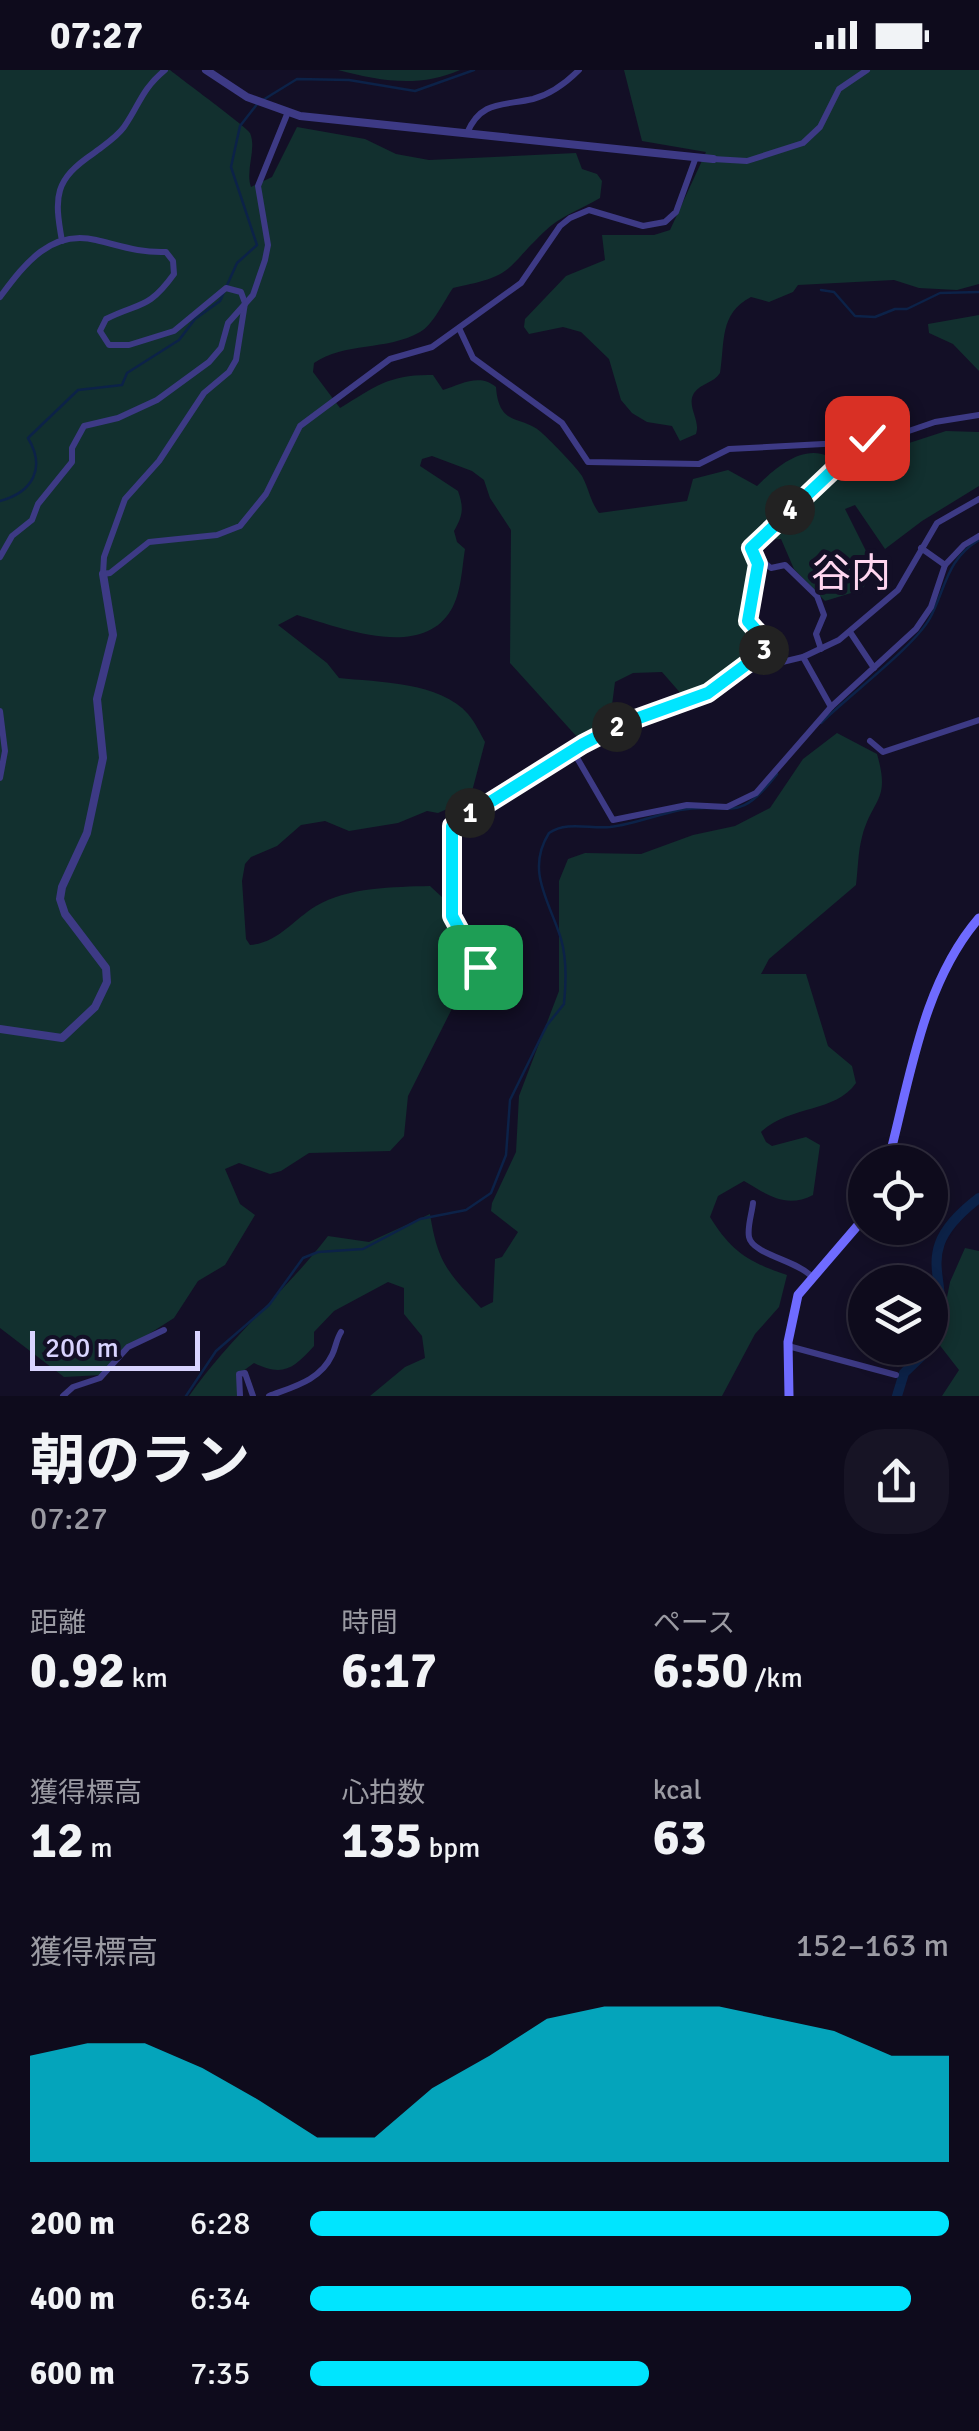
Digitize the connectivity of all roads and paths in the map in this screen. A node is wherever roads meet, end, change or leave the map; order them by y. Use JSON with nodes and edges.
{"nodes":[{"id":1,"x":165,"y":70,"type":"edge"},
{"id":2,"x":206,"y":70,"type":"edge"},
{"id":3,"x":580,"y":70,"type":"edge"},
{"id":4,"x":866,"y":70,"type":"edge"},
{"id":5,"x":288,"y":112,"type":"junction"},
{"id":6,"x":468,"y":132,"type":"junction"},
{"id":7,"x":696,"y":157,"type":"junction"},
{"id":8,"x":713,"y":159,"type":"joint"},
{"id":9,"x":62,"y":241,"type":"junction"},
{"id":10,"x":0,"y":297,"type":"edge"},
{"id":11,"x":245,"y":303,"type":"junction"},
{"id":12,"x":458,"y":328,"type":"junction"},
{"id":13,"x":979,"y":416,"type":"edge"},
{"id":14,"x":861,"y":442,"type":"junction"},
{"id":15,"x":979,"y":500,"type":"edge"},
{"id":16,"x":979,"y":536,"type":"edge"},
{"id":17,"x":921,"y":548,"type":"junction"},
{"id":18,"x":0,"y":557,"type":"edge"},
{"id":19,"x":758,"y":564,"type":"junction"},
{"id":20,"x":945,"y":565,"type":"junction"},
{"id":21,"x":102,"y":574,"type":"junction"},
{"id":22,"x":850,"y":632,"type":"junction"},
{"id":23,"x":821,"y":649,"type":"junction"},
{"id":24,"x":804,"y":657,"type":"junction"},
{"id":25,"x":874,"y":668,"type":"junction"},
{"id":26,"x":736,"y":676,"type":"junction"},
{"id":27,"x":831,"y":707,"type":"junction"},
{"id":28,"x":0,"y":711,"type":"edge"},
{"id":29,"x":979,"y":720,"type":"edge"},
{"id":30,"x":870,"y":742,"type":"dead end"},
{"id":31,"x":573,"y":751,"type":"junction"},
{"id":32,"x":0,"y":778,"type":"edge"},
{"id":33,"x":979,"y":918,"type":"edge"},
{"id":34,"x":480,"y":967,"type":"dead end"},
{"id":35,"x":0,"y":1028,"type":"edge"},
{"id":36,"x":893,"y":1145,"type":"edge"},
{"id":37,"x":753,"y":1203,"type":"dead end"},
{"id":38,"x":848,"y":1236,"type":"edge"},
{"id":39,"x":811,"y":1276,"type":"junction"},
{"id":40,"x":164,"y":1330,"type":"dead end"},
{"id":41,"x":342,"y":1332,"type":"dead end"},
{"id":42,"x":788,"y":1346,"type":"junction"},
{"id":43,"x":896,"y":1375,"type":"dead end"},
{"id":44,"x":63,"y":1396,"type":"edge"},
{"id":45,"x":240,"y":1396,"type":"edge"},
{"id":46,"x":253,"y":1396,"type":"edge"},
{"id":47,"x":269,"y":1396,"type":"edge"},
{"id":48,"x":790,"y":1396,"type":"edge"}],
"edges":[{"from":1,"to":9,"type":"street"},
{"from":2,"to":5,"type":"street"},
{"from":3,"to":6,"type":"street"},
{"from":4,"to":8,"type":"street"},
{"from":5,"to":6,"type":"street"},
{"from":5,"to":11,"type":"street"},
{"from":6,"to":7,"type":"street"},
{"from":7,"to":8,"type":"street"},
{"from":7,"to":12,"type":"street"},
{"from":9,"to":10,"type":"street"},
{"from":9,"to":11,"type":"street"},
{"from":11,"to":18,"type":"street"},
{"from":11,"to":21,"type":"street"},
{"from":12,"to":14,"type":"street"},
{"from":12,"to":21,"type":"street"},
{"from":13,"to":14,"type":"street"},
{"from":14,"to":19,"type":"street"},
{"from":15,"to":17,"type":"street"},
{"from":16,"to":20,"type":"street"},
{"from":17,"to":20,"type":"street"},
{"from":17,"to":22,"type":"street"},
{"from":19,"to":23,"type":"street"},
{"from":19,"to":26,"type":"street"},
{"from":20,"to":25,"type":"street"},
{"from":21,"to":35,"type":"street"},
{"from":22,"to":23,"type":"street"},
{"from":22,"to":25,"type":"street"},
{"from":23,"to":24,"type":"street"},
{"from":24,"to":26,"type":"street"},
{"from":24,"to":27,"type":"street"},
{"from":25,"to":27,"type":"street"},
{"from":26,"to":31,"type":"street"},
{"from":27,"to":31,"type":"street"},
{"from":28,"to":32,"type":"street"},
{"from":29,"to":30,"type":"street"},
{"from":31,"to":34,"type":"street"},
{"from":33,"to":36,"type":"main road"},
{"from":37,"to":39,"type":"street"},
{"from":38,"to":39,"type":"main road"},
{"from":39,"to":42,"type":"main road"},
{"from":40,"to":44,"type":"street"},
{"from":41,"to":47,"type":"street"},
{"from":42,"to":43,"type":"street"},
{"from":42,"to":48,"type":"main road"},
{"from":45,"to":46,"type":"street"}]}
